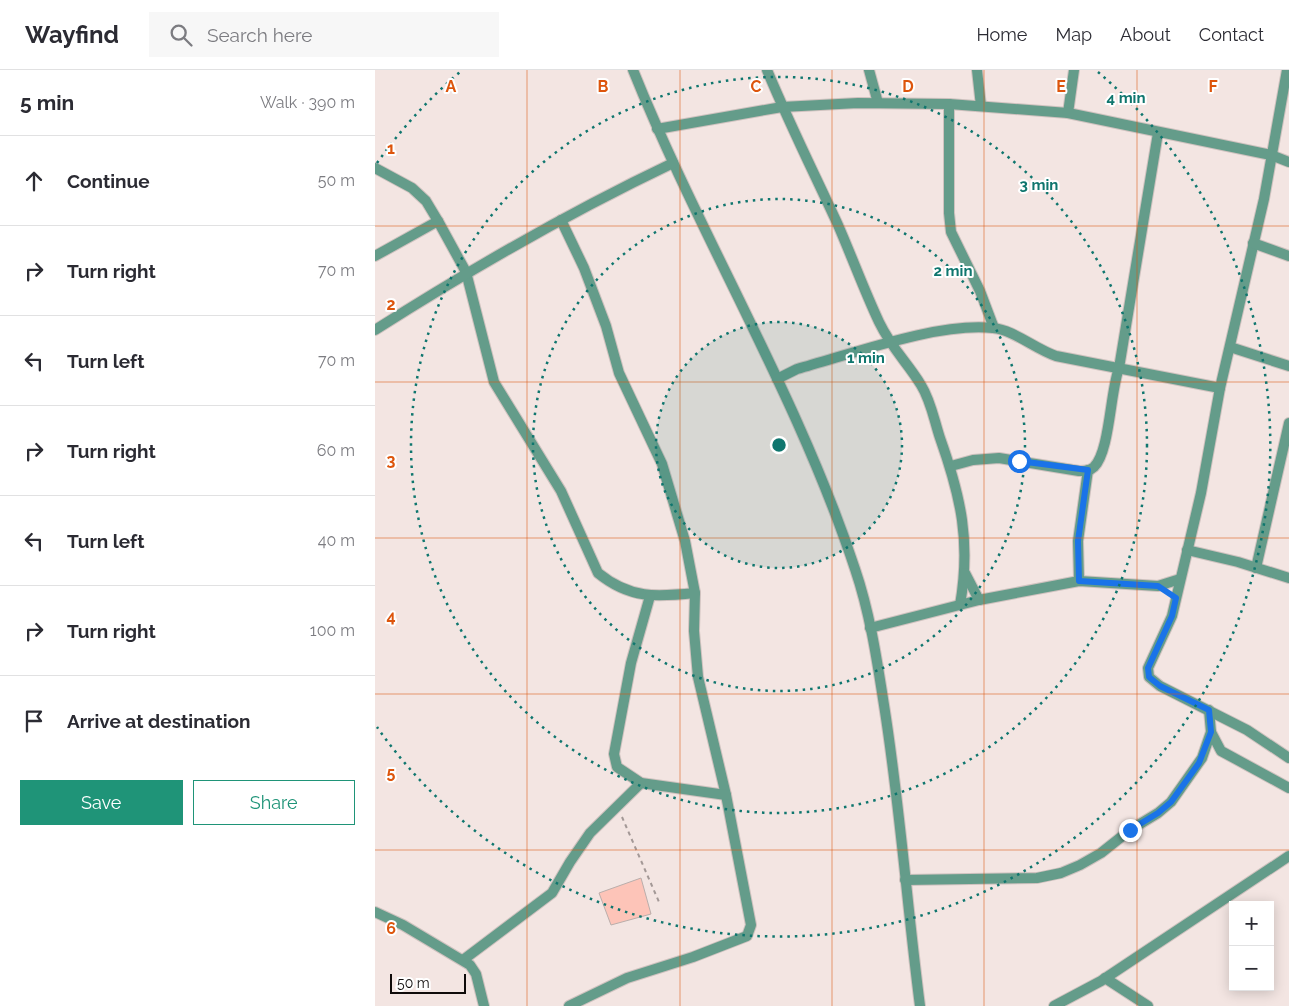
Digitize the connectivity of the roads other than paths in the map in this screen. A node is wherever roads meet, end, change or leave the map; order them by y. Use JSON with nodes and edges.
{"nodes":[{"id":1,"x":633,"y":70,"type":"edge"},
{"id":2,"x":767,"y":70,"type":"edge"},
{"id":3,"x":869,"y":70,"type":"edge"},
{"id":4,"x":977,"y":70,"type":"edge"},
{"id":5,"x":1074,"y":70,"type":"edge"},
{"id":6,"x":1287,"y":70,"type":"edge"},
{"id":7,"x":878,"y":104,"type":"junction"},
{"id":8,"x":949,"y":104,"type":"junction"},
{"id":9,"x":981,"y":106,"type":"junction"},
{"id":10,"x":782,"y":107,"type":"junction"},
{"id":11,"x":1068,"y":114,"type":"junction"},
{"id":12,"x":657,"y":129,"type":"junction"},
{"id":13,"x":1158,"y":133,"type":"junction"},
{"id":14,"x":1271,"y":154,"type":"junction"},
{"id":15,"x":1289,"y":162,"type":"edge"},
{"id":16,"x":673,"y":163,"type":"junction"},
{"id":17,"x":375,"y":168,"type":"edge"},
{"id":18,"x":561,"y":220,"type":"junction"},
{"id":19,"x":438,"y":221,"type":"junction"},
{"id":20,"x":1253,"y":243,"type":"junction"},
{"id":21,"x":375,"y":256,"type":"edge"},
{"id":22,"x":1289,"y":256,"type":"edge"},
{"id":23,"x":465,"y":272,"type":"junction"},
{"id":24,"x":994,"y":328,"type":"junction"},
{"id":25,"x":375,"y":330,"type":"edge"},
{"id":26,"x":889,"y":343,"type":"junction"},
{"id":27,"x":1230,"y":347,"type":"junction"},
{"id":28,"x":1289,"y":366,"type":"edge"},
{"id":29,"x":1119,"y":368,"type":"junction"},
{"id":30,"x":777,"y":379,"type":"junction"},
{"id":31,"x":1221,"y":388,"type":"junction"},
{"id":32,"x":1289,"y":422,"type":"edge"},
{"id":33,"x":951,"y":466,"type":"junction"},
{"id":34,"x":1088,"y":470,"type":"junction"},
{"id":35,"x":1187,"y":550,"type":"junction"},
{"id":36,"x":1256,"y":568,"type":"junction"},
{"id":37,"x":965,"y":573,"type":"junction"},
{"id":38,"x":1289,"y":578,"type":"edge"},
{"id":39,"x":1181,"y":579,"type":"junction"},
{"id":40,"x":1079,"y":581,"type":"junction"},
{"id":41,"x":1158,"y":586,"type":"junction"},
{"id":42,"x":695,"y":593,"type":"junction"},
{"id":43,"x":650,"y":596,"type":"junction"},
{"id":44,"x":1176,"y":598,"type":"junction"},
{"id":45,"x":979,"y":600,"type":"junction"},
{"id":46,"x":960,"y":604,"type":"junction"},
{"id":47,"x":870,"y":628,"type":"junction"},
{"id":48,"x":1209,"y":710,"type":"junction"},
{"id":49,"x":1211,"y":732,"type":"junction"},
{"id":50,"x":1221,"y":751,"type":"junction"},
{"id":51,"x":1202,"y":758,"type":"junction"},
{"id":52,"x":1289,"y":758,"type":"edge"},
{"id":53,"x":641,"y":783,"type":"junction"},
{"id":54,"x":1289,"y":788,"type":"edge"},
{"id":55,"x":726,"y":795,"type":"junction"},
{"id":56,"x":1289,"y":856,"type":"edge"},
{"id":57,"x":905,"y":880,"type":"junction"},
{"id":58,"x":375,"y":912,"type":"edge"},
{"id":59,"x":463,"y":960,"type":"junction"},
{"id":60,"x":1105,"y":978,"type":"junction"},
{"id":61,"x":484,"y":1006,"type":"edge"},
{"id":62,"x":569,"y":1006,"type":"edge"},
{"id":63,"x":920,"y":1006,"type":"edge"},
{"id":64,"x":1055,"y":1006,"type":"edge"},
{"id":65,"x":1148,"y":1006,"type":"edge"}],
"edges":[{"from":1,"to":12,"type":"street"},
{"from":2,"to":10,"type":"street"},
{"from":3,"to":7,"type":"street"},
{"from":4,"to":9,"type":"street"},
{"from":5,"to":11,"type":"street"},
{"from":6,"to":14,"type":"street"},
{"from":7,"to":8,"type":"street"},
{"from":7,"to":10,"type":"street"},
{"from":8,"to":9,"type":"street"},
{"from":8,"to":24,"type":"street"},
{"from":9,"to":11,"type":"street"},
{"from":10,"to":12,"type":"street"},
{"from":10,"to":26,"type":"street"},
{"from":11,"to":13,"type":"street"},
{"from":12,"to":16,"type":"street"},
{"from":13,"to":14,"type":"street"},
{"from":13,"to":29,"type":"street"},
{"from":14,"to":15,"type":"street"},
{"from":14,"to":20,"type":"street"},
{"from":16,"to":18,"type":"street"},
{"from":16,"to":30,"type":"street"},
{"from":17,"to":19,"type":"street"},
{"from":18,"to":23,"type":"street"},
{"from":18,"to":42,"type":"street"},
{"from":19,"to":21,"type":"street"},
{"from":19,"to":23,"type":"street"},
{"from":20,"to":22,"type":"street"},
{"from":20,"to":27,"type":"street"},
{"from":23,"to":25,"type":"street"},
{"from":23,"to":43,"type":"street"},
{"from":24,"to":26,"type":"street"},
{"from":24,"to":29,"type":"street"},
{"from":26,"to":30,"type":"street"},
{"from":26,"to":33,"type":"street"},
{"from":27,"to":28,"type":"street"},
{"from":27,"to":31,"type":"street"},
{"from":29,"to":31,"type":"street"},
{"from":29,"to":34,"type":"street"},
{"from":30,"to":47,"type":"street"},
{"from":31,"to":35,"type":"street"},
{"from":32,"to":36,"type":"street"},
{"from":33,"to":34,"type":"street"},
{"from":33,"to":37,"type":"street"},
{"from":34,"to":40,"type":"street"},
{"from":35,"to":36,"type":"street"},
{"from":35,"to":39,"type":"street"},
{"from":36,"to":38,"type":"street"},
{"from":37,"to":45,"type":"street"},
{"from":37,"to":46,"type":"street"},
{"from":39,"to":41,"type":"street"},
{"from":39,"to":44,"type":"street"},
{"from":40,"to":41,"type":"street"},
{"from":40,"to":45,"type":"street"},
{"from":41,"to":44,"type":"street"},
{"from":42,"to":43,"type":"street"},
{"from":42,"to":55,"type":"street"},
{"from":43,"to":53,"type":"street"},
{"from":44,"to":48,"type":"street"},
{"from":45,"to":46,"type":"street"},
{"from":46,"to":47,"type":"street"},
{"from":47,"to":57,"type":"street"},
{"from":48,"to":49,"type":"street"},
{"from":48,"to":52,"type":"street"},
{"from":49,"to":50,"type":"street"},
{"from":49,"to":51,"type":"street"},
{"from":50,"to":51,"type":"street"},
{"from":50,"to":54,"type":"street"},
{"from":51,"to":57,"type":"street"},
{"from":53,"to":55,"type":"street"},
{"from":53,"to":59,"type":"street"},
{"from":55,"to":62,"type":"street"},
{"from":56,"to":60,"type":"street"},
{"from":57,"to":63,"type":"street"},
{"from":58,"to":59,"type":"street"},
{"from":59,"to":61,"type":"street"},
{"from":60,"to":64,"type":"street"},
{"from":60,"to":65,"type":"street"}]}
